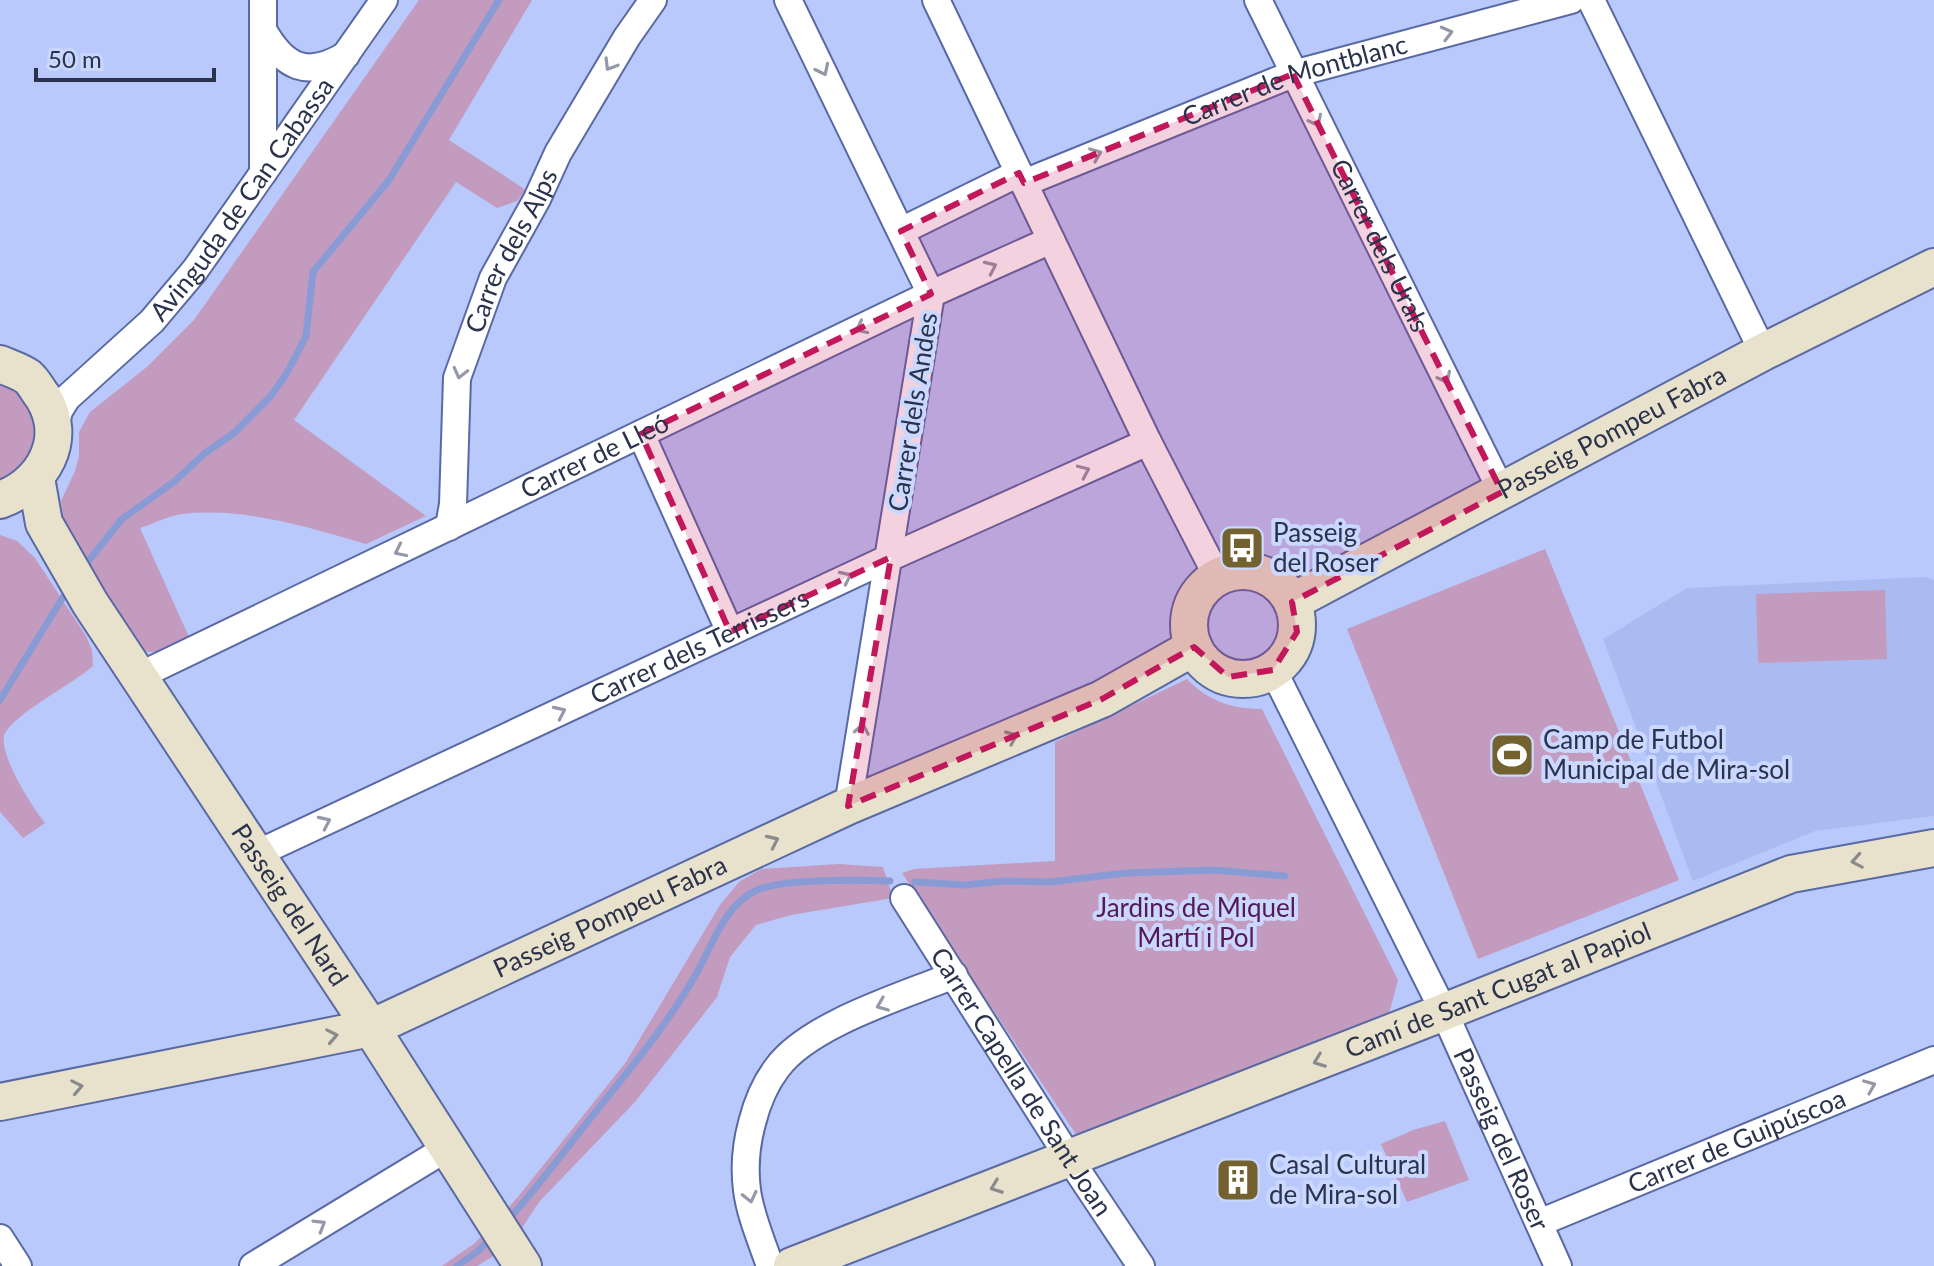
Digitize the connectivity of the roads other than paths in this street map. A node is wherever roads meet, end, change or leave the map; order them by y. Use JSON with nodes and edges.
{"nodes":[{"id":1,"x":263,"y":0,"type":"edge"},
{"id":2,"x":384,"y":0,"type":"edge"},
{"id":3,"x":653,"y":0,"type":"edge"},
{"id":4,"x":788,"y":0,"type":"edge"},
{"id":5,"x":936,"y":0,"type":"edge"},
{"id":6,"x":1258,"y":0,"type":"edge"},
{"id":7,"x":1571,"y":0,"type":"edge"},
{"id":8,"x":1591,"y":0,"type":"edge"},
{"id":9,"x":263,"y":30,"type":"junction"},
{"id":10,"x":346,"y":55,"type":"junction"},
{"id":11,"x":1293,"y":74,"type":"junction"},
{"id":12,"x":263,"y":173,"type":"junction"},
{"id":13,"x":1021,"y":178,"type":"junction"},
{"id":14,"x":901,"y":231,"type":"junction"},
{"id":15,"x":1051,"y":240,"type":"junction"},
{"id":16,"x":1934,"y":267,"type":"edge"},
{"id":17,"x":931,"y":294,"type":"junction"},
{"id":18,"x":1763,"y":352,"type":"junction"},
{"id":19,"x":14,"y":371,"type":"edge"},
{"id":20,"x":82,"y":385,"type":"junction"},
{"id":21,"x":54,"y":431,"type":"junction"},
{"id":22,"x":641,"y":434,"type":"junction"},
{"id":23,"x":1148,"y":442,"type":"junction"},
{"id":24,"x":36,"y":478,"type":"junction"},
{"id":25,"x":1502,"y":492,"type":"junction"},
{"id":26,"x":0,"y":501,"type":"edge"},
{"id":27,"x":449,"y":527,"type":"junction"},
{"id":28,"x":55,"y":545,"type":"junction"},
{"id":29,"x":891,"y":557,"type":"junction"},
{"id":30,"x":1218,"y":578,"type":"junction"},
{"id":31,"x":1292,"y":602,"type":"junction"},
{"id":32,"x":730,"y":632,"type":"junction"},
{"id":33,"x":1194,"y":647,"type":"junction"},
{"id":34,"x":1273,"y":670,"type":"junction"},
{"id":35,"x":139,"y":676,"type":"junction"},
{"id":36,"x":848,"y":806,"type":"junction"},
{"id":37,"x":1934,"y":848,"type":"edge"},
{"id":38,"x":254,"y":855,"type":"junction"},
{"id":39,"x":904,"y":898,"type":"dead end"},
{"id":40,"x":954,"y":975,"type":"junction"},
{"id":41,"x":1444,"y":1012,"type":"junction"},
{"id":42,"x":371,"y":1028,"type":"junction"},
{"id":43,"x":1934,"y":1060,"type":"edge"},
{"id":44,"x":0,"y":1102,"type":"edge"},
{"id":45,"x":447,"y":1148,"type":"junction"},
{"id":46,"x":1069,"y":1158,"type":"junction"},
{"id":47,"x":1539,"y":1223,"type":"junction"},
{"id":48,"x":0,"y":1238,"type":"edge"},
{"id":49,"x":517,"y":1256,"type":"edge"},
{"id":50,"x":18,"y":1266,"type":"edge"},
{"id":51,"x":253,"y":1266,"type":"edge"},
{"id":52,"x":770,"y":1266,"type":"edge"},
{"id":53,"x":792,"y":1266,"type":"edge"},
{"id":54,"x":1141,"y":1266,"type":"edge"},
{"id":55,"x":1558,"y":1266,"type":"edge"}],
"edges":[{"from":1,"to":9,"type":"street"},
{"from":2,"to":10,"type":"street","name":"Avinguda de Can Cabassa"},
{"from":3,"to":27,"type":"street","name":"Carrer dels Alps","one_way":true},
{"from":4,"to":14,"type":"street","name":"Carrer dels Andes","one_way":true},
{"from":5,"to":13,"type":"street"},
{"from":6,"to":11,"type":"street","name":"Carrer dels Urals"},
{"from":11,"to":7,"type":"street","name":"Carrer de Montblanc","one_way":true},
{"from":8,"to":18,"type":"street"},
{"from":9,"to":10,"type":"street"},
{"from":9,"to":12,"type":"street"},
{"from":10,"to":12,"type":"street","name":"Avinguda de Can Cabassa"},
{"from":13,"to":11,"type":"street","name":"Carrer de Montblanc","one_way":true},
{"from":11,"to":25,"type":"street","name":"Carrer dels Urals","one_way":true},
{"from":12,"to":20,"type":"street","name":"Avinguda de Can Cabassa"},
{"from":13,"to":14,"type":"street","name":"Carrer de Montblanc"},
{"from":13,"to":15,"type":"street"},
{"from":14,"to":17,"type":"street","name":"Carrer dels Andes"},
{"from":17,"to":15,"type":"street","name":"Carrer de Lleó","one_way":true},
{"from":15,"to":23,"type":"street"},
{"from":16,"to":18,"type":"street","name":"Passeig Pompeu Fabra"},
{"from":17,"to":22,"type":"street","name":"Carrer de Lleó","one_way":true},
{"from":17,"to":29,"type":"street","name":"Carrer dels Andes"},
{"from":18,"to":25,"type":"street","name":"Passeig Pompeu Fabra"},
{"from":19,"to":20,"type":"street"},
{"from":19,"to":21,"type":"street"},
{"from":20,"to":21,"type":"street","name":"Avinguda de Can Cabassa"},
{"from":21,"to":24,"type":"street"},
{"from":22,"to":27,"type":"street","name":"Carrer de Lleó"},
{"from":22,"to":32,"type":"street"},
{"from":29,"to":23,"type":"street","name":"Carrer dels Terrissers","one_way":true},
{"from":23,"to":30,"type":"street"},
{"from":24,"to":26,"type":"street"},
{"from":24,"to":28,"type":"street","name":"Passeig del Nard"},
{"from":25,"to":31,"type":"street","name":"Passeig Pompeu Fabra"},
{"from":26,"to":28,"type":"street","name":"Passeig del Nard"},
{"from":27,"to":35,"type":"street","name":"Carrer de Lleó","one_way":true},
{"from":28,"to":35,"type":"street","name":"Passeig del Nard"},
{"from":32,"to":29,"type":"street","name":"Carrer dels Terrissers","one_way":true},
{"from":36,"to":29,"type":"street","name":"Carrer dels Andes","one_way":true},
{"from":30,"to":31,"type":"street"},
{"from":30,"to":33,"type":"street"},
{"from":31,"to":34,"type":"street"},
{"from":38,"to":32,"type":"street","name":"Carrer dels Terrissers","one_way":true},
{"from":33,"to":34,"type":"street"},
{"from":36,"to":33,"type":"street","name":"Passeig Pompeu Fabra","one_way":true},
{"from":34,"to":41,"type":"street","name":"Passeig del Roser"},
{"from":35,"to":38,"type":"street","name":"Passeig del Nard"},
{"from":42,"to":36,"type":"street","name":"Passeig Pompeu Fabra","one_way":true},
{"from":37,"to":41,"type":"street","name":"Camí de Sant Cugat al Papiol","one_way":true},
{"from":38,"to":42,"type":"street","name":"Passeig del Nard"},
{"from":39,"to":40,"type":"street","name":"Carrer Capella de Sant Joan"},
{"from":40,"to":46,"type":"street","name":"Carrer Capella de Sant Joan"},
{"from":40,"to":52,"type":"street","one_way":true},
{"from":41,"to":46,"type":"street","name":"Camí de Sant Cugat al Papiol","one_way":true},
{"from":41,"to":47,"type":"street","name":"Passeig del Roser"},
{"from":44,"to":42,"type":"street","name":"Passeig Pompeu Fabra","one_way":true},
{"from":42,"to":45,"type":"street","name":"Passeig del Nard"},
{"from":47,"to":43,"type":"street","name":"Carrer de Guipúscoa","one_way":true},
{"from":45,"to":49,"type":"street","name":"Passeig del Nard"},
{"from":51,"to":45,"type":"street","one_way":true},
{"from":46,"to":53,"type":"street","name":"Camí de Sant Cugat al Papiol","one_way":true},
{"from":46,"to":54,"type":"street","name":"Carrer Capella de Sant Joan"},
{"from":47,"to":55,"type":"street","name":"Passeig del Roser"},
{"from":48,"to":50,"type":"street"}]}
